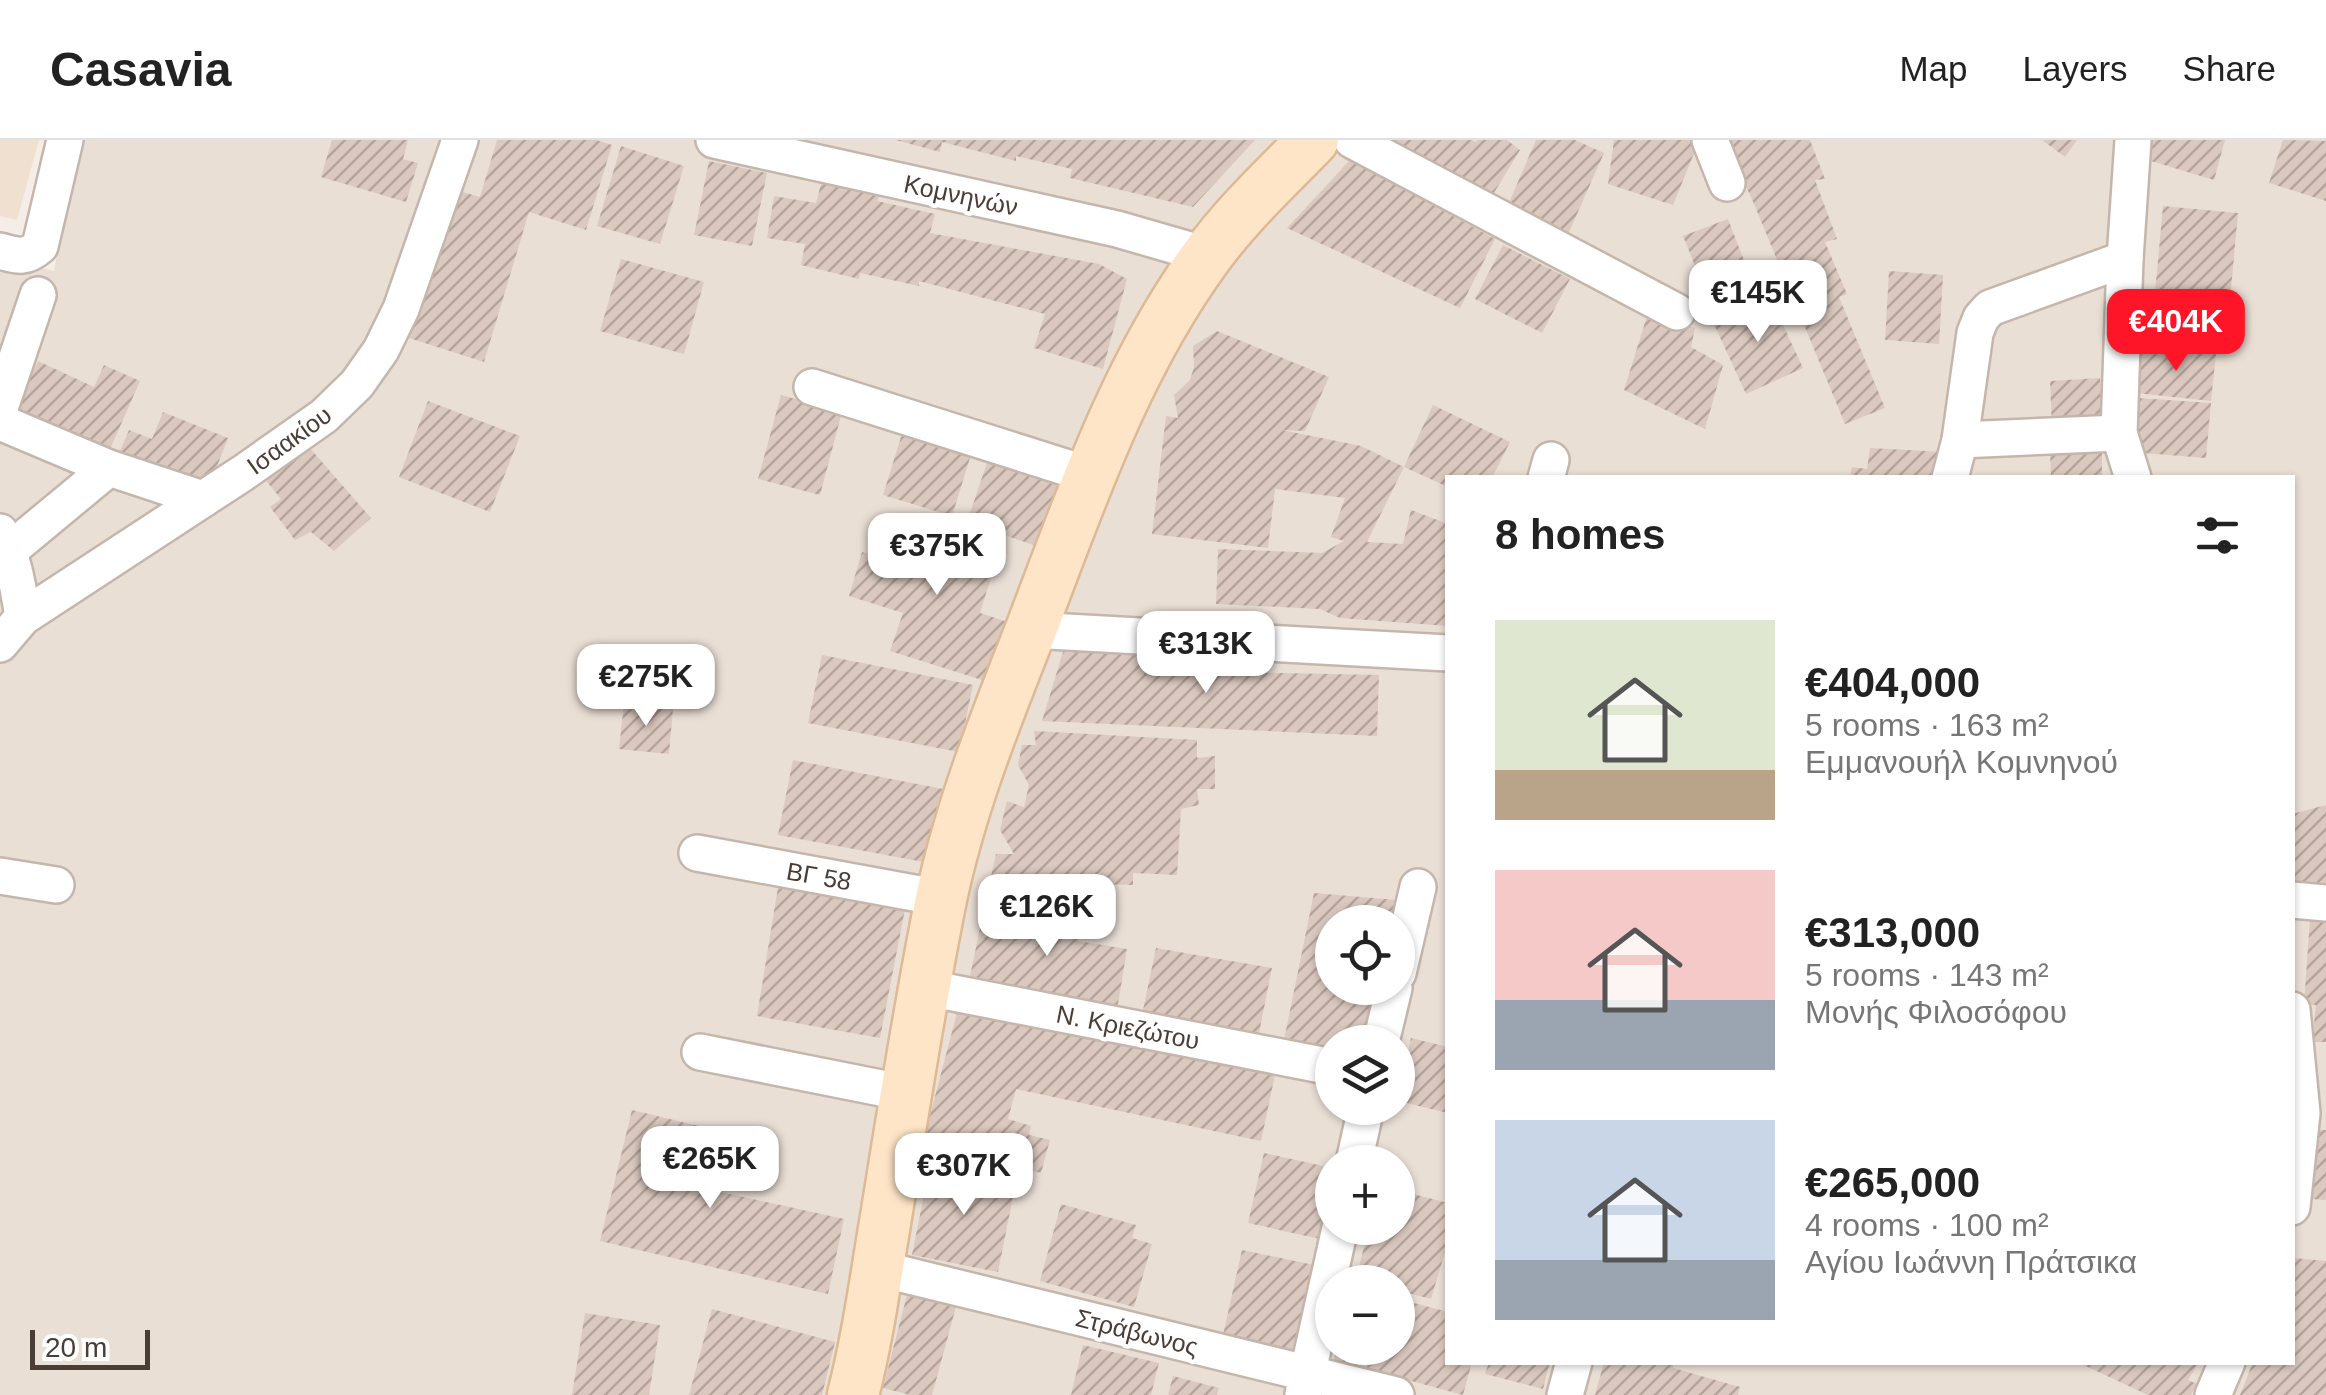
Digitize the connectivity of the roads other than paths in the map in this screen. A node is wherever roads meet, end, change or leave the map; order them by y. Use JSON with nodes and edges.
{"nodes":[{"id":1,"x":65,"y":140,"type":"edge"},
{"id":2,"x":460,"y":140,"type":"edge"},
{"id":3,"x":1313,"y":140,"type":"edge"},
{"id":4,"x":1352,"y":140,"type":"edge"},
{"id":5,"x":1710,"y":140,"type":"edge"},
{"id":6,"x":2133,"y":140,"type":"edge"},
{"id":7,"x":720,"y":141,"type":"edge"},
{"id":8,"x":1727,"y":183,"type":"dead end"},
{"id":9,"x":0,"y":251,"type":"edge"},
{"id":10,"x":1207,"y":255,"type":"junction"},
{"id":11,"x":2126,"y":259,"type":"junction"},
{"id":12,"x":38,"y":296,"type":"dead end"},
{"id":13,"x":1677,"y":312,"type":"dead end"},
{"id":14,"x":812,"y":387,"type":"dead end"},
{"id":15,"x":0,"y":408,"type":"edge"},
{"id":16,"x":0,"y":422,"type":"edge"},
{"id":17,"x":2118,"y":433,"type":"junction"},
{"id":18,"x":1960,"y":440,"type":"junction"},
{"id":19,"x":109,"y":468,"type":"junction"},
{"id":20,"x":1090,"y":474,"type":"junction"},
{"id":21,"x":1951,"y":475,"type":"edge"},
{"id":22,"x":2133,"y":475,"type":"edge"},
{"id":23,"x":203,"y":500,"type":"junction"},
{"id":24,"x":5,"y":541,"type":"edge"},
{"id":25,"x":23,"y":617,"type":"junction"},
{"id":26,"x":1030,"y":630,"type":"junction"},
{"id":27,"x":0,"y":644,"type":"edge"},
{"id":28,"x":1445,"y":653,"type":"edge"},
{"id":29,"x":697,"y":853,"type":"dead end"},
{"id":30,"x":0,"y":876,"type":"edge"},
{"id":31,"x":56,"y":884,"type":"dead end"},
{"id":32,"x":1418,"y":886,"type":"dead end"},
{"id":33,"x":941,"y":898,"type":"junction"},
{"id":34,"x":2295,"y":900,"type":"edge"},
{"id":35,"x":2326,"y":902,"type":"edge"},
{"id":36,"x":1414,"y":905,"type":"edge"},
{"id":37,"x":923,"y":986,"type":"junction"},
{"id":38,"x":2295,"y":1024,"type":"edge"},
{"id":39,"x":700,"y":1052,"type":"dead end"},
{"id":40,"x":1315,"y":1064,"type":"edge"},
{"id":41,"x":906,"y":1093,"type":"junction"},
{"id":42,"x":2314,"y":1114,"type":"edge"},
{"id":43,"x":2295,"y":1195,"type":"edge"},
{"id":44,"x":1336,"y":1245,"type":"edge"},
{"id":45,"x":877,"y":1268,"type":"junction"},
{"id":46,"x":1573,"y":1365,"type":"edge"},
{"id":47,"x":2226,"y":1365,"type":"edge"},
{"id":48,"x":1306,"y":1385,"type":"edge"},
{"id":49,"x":853,"y":1395,"type":"edge"},
{"id":50,"x":1396,"y":1395,"type":"edge"},
{"id":51,"x":1565,"y":1395,"type":"edge"},
{"id":52,"x":2213,"y":1395,"type":"edge"}],
"edges":[{"from":1,"to":9,"type":"street"},
{"from":2,"to":23,"type":"street","name":"Ισαακίου"},
{"from":3,"to":10,"type":"main road"},
{"from":4,"to":13,"type":"street"},
{"from":5,"to":8,"type":"street"},
{"from":6,"to":11,"type":"street"},
{"from":7,"to":10,"type":"street","name":"Κομνηνών"},
{"from":10,"to":20,"type":"main road"},
{"from":11,"to":17,"type":"street"},
{"from":11,"to":18,"type":"street"},
{"from":12,"to":15,"type":"street"},
{"from":14,"to":20,"type":"street"},
{"from":16,"to":19,"type":"street"},
{"from":17,"to":18,"type":"street"},
{"from":17,"to":22,"type":"street"},
{"from":18,"to":21,"type":"street"},
{"from":19,"to":23,"type":"street"},
{"from":19,"to":24,"type":"street"},
{"from":20,"to":26,"type":"main road"},
{"from":23,"to":25,"type":"street","name":"Ισαακίου"},
{"from":24,"to":25,"type":"street"},
{"from":25,"to":27,"type":"street","name":"Ισαακίου"},
{"from":26,"to":28,"type":"street"},
{"from":26,"to":33,"type":"main road"},
{"from":29,"to":33,"type":"street","name":"ΒΓ 58"},
{"from":30,"to":31,"type":"street"},
{"from":32,"to":36,"type":"street"},
{"from":33,"to":37,"type":"main road"},
{"from":34,"to":35,"type":"street"},
{"from":37,"to":40,"type":"street","name":"Ν. Κριεζώτου"},
{"from":37,"to":41,"type":"main road"},
{"from":38,"to":42,"type":"street"},
{"from":39,"to":41,"type":"street"},
{"from":41,"to":45,"type":"main road"},
{"from":42,"to":43,"type":"street"},
{"from":44,"to":48,"type":"street"},
{"from":45,"to":48,"type":"street","name":"Στράβωνος"},
{"from":45,"to":49,"type":"main road"},
{"from":46,"to":51,"type":"street"},
{"from":47,"to":52,"type":"street"},
{"from":48,"to":50,"type":"street","name":"Στράβωνος"}]}
